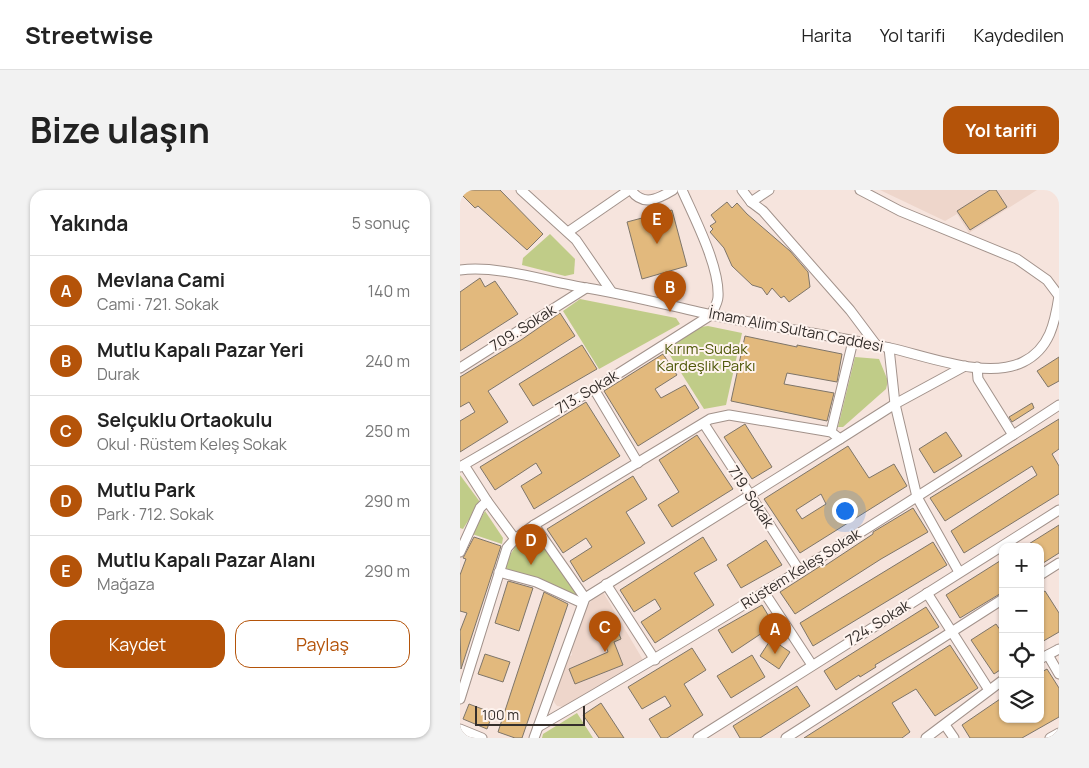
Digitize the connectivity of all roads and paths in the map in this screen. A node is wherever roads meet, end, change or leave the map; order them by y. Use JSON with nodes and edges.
{"nodes":[{"id":1,"x":521,"y":190,"type":"edge"},
{"id":2,"x":630,"y":190,"type":"edge"},
{"id":3,"x":672,"y":190,"type":"edge"},
{"id":4,"x":682,"y":190,"type":"edge"},
{"id":5,"x":742,"y":190,"type":"edge"},
{"id":6,"x":769,"y":190,"type":"edge"},
{"id":7,"x":863,"y":191,"type":"edge"},
{"id":8,"x":750,"y":202,"type":"junction"},
{"id":9,"x":568,"y":232,"type":"junction"},
{"id":10,"x":460,"y":270,"type":"edge"},
{"id":11,"x":586,"y":288,"type":"junction"},
{"id":12,"x":611,"y":291,"type":"junction"},
{"id":13,"x":1059,"y":296,"type":"edge"},
{"id":14,"x":712,"y":315,"type":"junction"},
{"id":15,"x":853,"y":341,"type":"junction"},
{"id":16,"x":877,"y":346,"type":"junction"},
{"id":17,"x":889,"y":348,"type":"junction"},
{"id":18,"x":965,"y":366,"type":"junction"},
{"id":19,"x":977,"y":367,"type":"junction"},
{"id":20,"x":460,"y":368,"type":"edge"},
{"id":21,"x":594,"y":389,"type":"junction"},
{"id":22,"x":895,"y":404,"type":"junction"},
{"id":23,"x":1059,"y":406,"type":"edge"},
{"id":24,"x":704,"y":424,"type":"junction"},
{"id":25,"x":831,"y":432,"type":"junction"},
{"id":26,"x":1013,"y":435,"type":"junction"},
{"id":27,"x":840,"y":439,"type":"junction"},
{"id":28,"x":638,"y":463,"type":"junction"},
{"id":29,"x":462,"y":466,"type":"edge"},
{"id":30,"x":751,"y":496,"type":"junction"},
{"id":31,"x":917,"y":497,"type":"junction"},
{"id":32,"x":487,"y":501,"type":"junction"},
{"id":33,"x":1059,"y":510,"type":"edge"},
{"id":34,"x":534,"y":525,"type":"junction"},
{"id":35,"x":515,"y":539,"type":"junction"},
{"id":36,"x":460,"y":552,"type":"edge"},
{"id":37,"x":1059,"y":562,"type":"edge"},
{"id":38,"x":799,"y":570,"type":"junction"},
{"id":39,"x":499,"y":572,"type":"junction"},
{"id":40,"x":959,"y":572,"type":"junction"},
{"id":41,"x":1044,"y":572,"type":"edge"},
{"id":42,"x":606,"y":584,"type":"junction"},
{"id":43,"x":764,"y":592,"type":"junction"},
{"id":44,"x":927,"y":592,"type":"junction"},
{"id":45,"x":584,"y":600,"type":"junction"},
{"id":46,"x":999,"y":602,"type":"edge"},
{"id":47,"x":951,"y":632,"type":"junction"},
{"id":48,"x":1059,"y":649,"type":"edge"},
{"id":49,"x":1044,"y":657,"type":"edge"},
{"id":50,"x":655,"y":660,"type":"junction"},
{"id":51,"x":812,"y":665,"type":"junction"},
{"id":52,"x":1059,"y":674,"type":"edge"},
{"id":53,"x":999,"y":683,"type":"edge"},
{"id":54,"x":989,"y":690,"type":"junction"},
{"id":55,"x":460,"y":699,"type":"edge"},
{"id":56,"x":945,"y":725,"type":"junction"},
{"id":57,"x":538,"y":727,"type":"junction"},
{"id":58,"x":460,"y":729,"type":"edge"},
{"id":59,"x":1059,"y":733,"type":"edge"},
{"id":60,"x":482,"y":738,"type":"edge"},
{"id":61,"x":534,"y":738,"type":"edge"},
{"id":62,"x":698,"y":738,"type":"edge"},
{"id":63,"x":786,"y":738,"type":"edge"},
{"id":64,"x":926,"y":738,"type":"edge"},
{"id":65,"x":954,"y":738,"type":"edge"},
{"id":66,"x":1050,"y":738,"type":"edge"}],
"edges":[{"from":1,"to":9,"type":"street"},
{"from":2,"to":3,"type":"street"},
{"from":2,"to":9,"type":"street"},
{"from":4,"to":14,"type":"street"},
{"from":5,"to":8,"type":"street"},
{"from":6,"to":8,"type":"street"},
{"from":7,"to":13,"type":"street"},
{"from":8,"to":16,"type":"street"},
{"from":9,"to":12,"type":"street"},
{"from":10,"to":11,"type":"street","name":"İmam Alim Sultan Caddesi"},
{"from":11,"to":12,"type":"street","name":"İmam Alim Sultan Caddesi"},
{"from":11,"to":20,"type":"street","name":"709. Sokak"},
{"from":12,"to":14,"type":"street","name":"İmam Alim Sultan Caddesi"},
{"from":13,"to":19,"type":"street","name":"İmam Alim Sultan Caddesi"},
{"from":14,"to":15,"type":"street","name":"İmam Alim Sultan Caddesi"},
{"from":14,"to":21,"type":"street","name":"713. Sokak"},
{"from":15,"to":16,"type":"street","name":"İmam Alim Sultan Caddesi"},
{"from":15,"to":25,"type":"street"},
{"from":16,"to":17,"type":"street","name":"İmam Alim Sultan Caddesi"},
{"from":17,"to":18,"type":"street","name":"İmam Alim Sultan Caddesi"},
{"from":17,"to":22,"type":"street"},
{"from":18,"to":19,"type":"street","name":"İmam Alim Sultan Caddesi"},
{"from":18,"to":22,"type":"street"},
{"from":19,"to":26,"type":"street"},
{"from":21,"to":28,"type":"street"},
{"from":21,"to":29,"type":"street","name":"713. Sokak"},
{"from":22,"to":27,"type":"street"},
{"from":22,"to":31,"type":"street"},
{"from":23,"to":26,"type":"street","name":"Rüstem Keleş Sokak"},
{"from":24,"to":25,"type":"street"},
{"from":24,"to":28,"type":"street"},
{"from":24,"to":30,"type":"street","name":"719. Sokak"},
{"from":25,"to":27,"type":"street"},
{"from":26,"to":31,"type":"street","name":"Rüstem Keleş Sokak"},
{"from":27,"to":30,"type":"street"},
{"from":28,"to":34,"type":"street"},
{"from":29,"to":32,"type":"street"},
{"from":30,"to":38,"type":"street","name":"719. Sokak"},
{"from":30,"to":42,"type":"street"},
{"from":31,"to":38,"type":"street","name":"Rüstem Keleş Sokak"},
{"from":31,"to":40,"type":"street"},
{"from":32,"to":35,"type":"street"},
{"from":32,"to":36,"type":"street"},
{"from":33,"to":40,"type":"street","name":"724. Sokak"},
{"from":34,"to":35,"type":"street"},
{"from":34,"to":45,"type":"street"},
{"from":35,"to":39,"type":"street"},
{"from":37,"to":41,"type":"street"},
{"from":38,"to":43,"type":"street","name":"Rüstem Keleş Sokak"},
{"from":39,"to":45,"type":"street"},
{"from":39,"to":55,"type":"street"},
{"from":40,"to":44,"type":"street","name":"724. Sokak"},
{"from":42,"to":45,"type":"street"},
{"from":42,"to":50,"type":"street"},
{"from":43,"to":50,"type":"street","name":"Rüstem Keleş Sokak"},
{"from":43,"to":51,"type":"street"},
{"from":44,"to":47,"type":"street"},
{"from":44,"to":51,"type":"street","name":"724. Sokak"},
{"from":45,"to":57,"type":"street"},
{"from":46,"to":47,"type":"street"},
{"from":47,"to":54,"type":"street"},
{"from":47,"to":63,"type":"street"},
{"from":48,"to":49,"type":"street"},
{"from":49,"to":52,"type":"street"},
{"from":50,"to":57,"type":"street","name":"Rüstem Keleş Sokak"},
{"from":51,"to":62,"type":"street","name":"724. Sokak"},
{"from":53,"to":54,"type":"street"},
{"from":54,"to":56,"type":"street"},
{"from":56,"to":64,"type":"street"},
{"from":56,"to":65,"type":"street"},
{"from":57,"to":61,"type":"street"},
{"from":58,"to":60,"type":"street"},
{"from":59,"to":66,"type":"street"}]}
